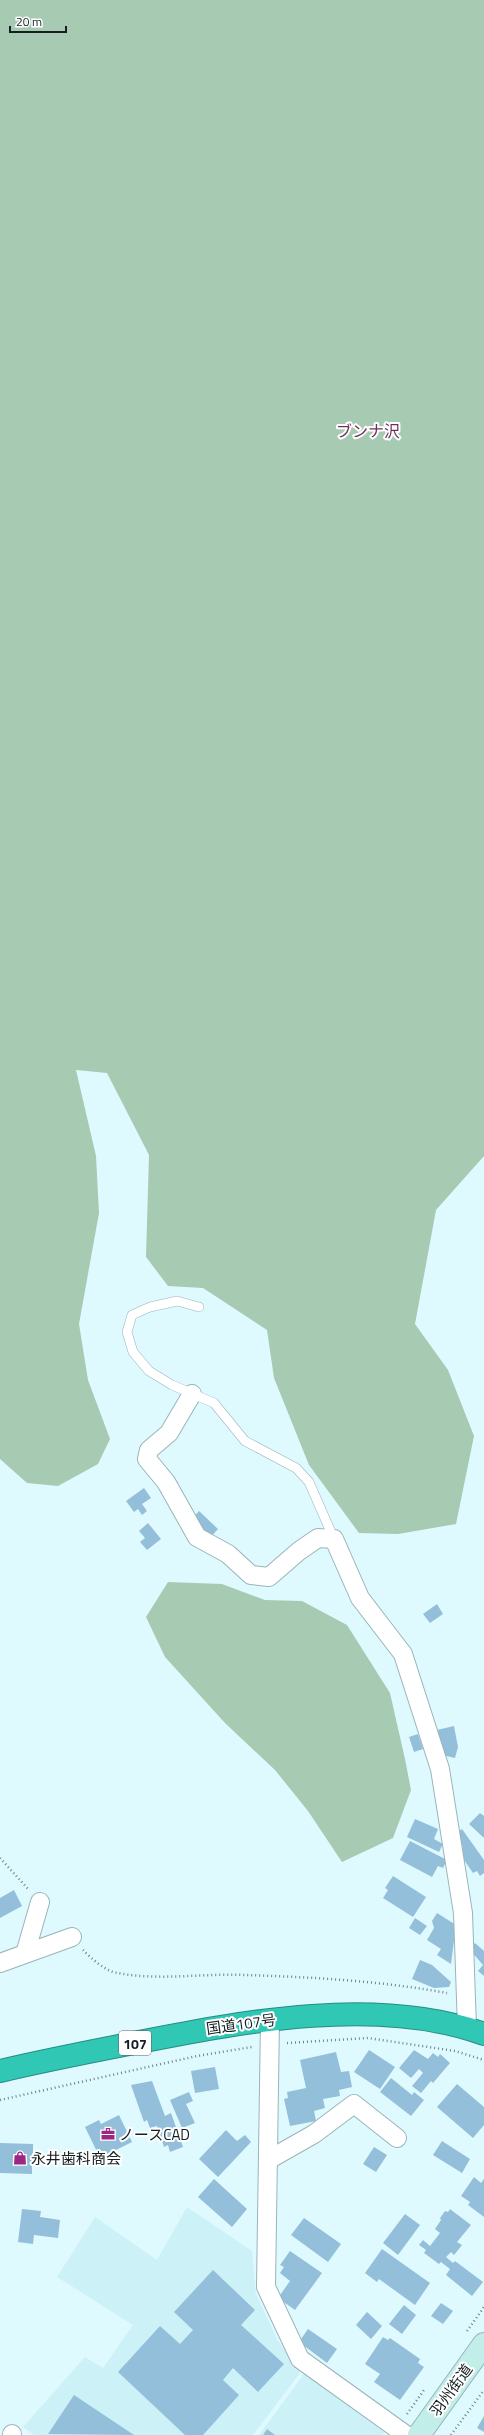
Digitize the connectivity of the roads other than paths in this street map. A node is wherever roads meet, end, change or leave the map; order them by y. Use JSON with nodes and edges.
{"nodes":[{"id":1,"x":199,"y":1307,"type":"dead end"},
{"id":2,"x":192,"y":1394,"type":"junction"},
{"id":3,"x":334,"y":1539,"type":"junction"},
{"id":4,"x":40,"y":1902,"type":"road end"},
{"id":5,"x":72,"y":1937,"type":"road end"},
{"id":6,"x":24,"y":1954,"type":"junction"},
{"id":7,"x":0,"y":1963,"type":"edge"},
{"id":8,"x":270,"y":2019,"type":"junction"},
{"id":9,"x":476,"y":2031,"type":"edge"},
{"id":10,"x":0,"y":2071,"type":"edge"},
{"id":11,"x":398,"y":2138,"type":"dead end"},
{"id":12,"x":270,"y":2159,"type":"junction"},
{"id":13,"x":484,"y":2344,"type":"edge"},
{"id":14,"x":406,"y":2435,"type":"edge"},
{"id":15,"x":419,"y":2435,"type":"edge"}],
"edges":[{"from":1,"to":2,"type":"lane"},
{"from":2,"to":3,"type":"lane"},
{"from":2,"to":3,"type":"street"},
{"from":3,"to":9,"type":"street"},
{"from":4,"to":6,"type":"street"},
{"from":5,"to":6,"type":"street"},
{"from":6,"to":7,"type":"street"},
{"from":8,"to":9,"type":"highway","name":"国道107号","number":"107"},
{"from":8,"to":10,"type":"highway","name":"国道107号","number":"107"},
{"from":8,"to":12,"type":"street"},
{"from":11,"to":12,"type":"street"},
{"from":12,"to":14,"type":"street"},
{"from":13,"to":15,"type":"street","name":"羽州街道"}]}
